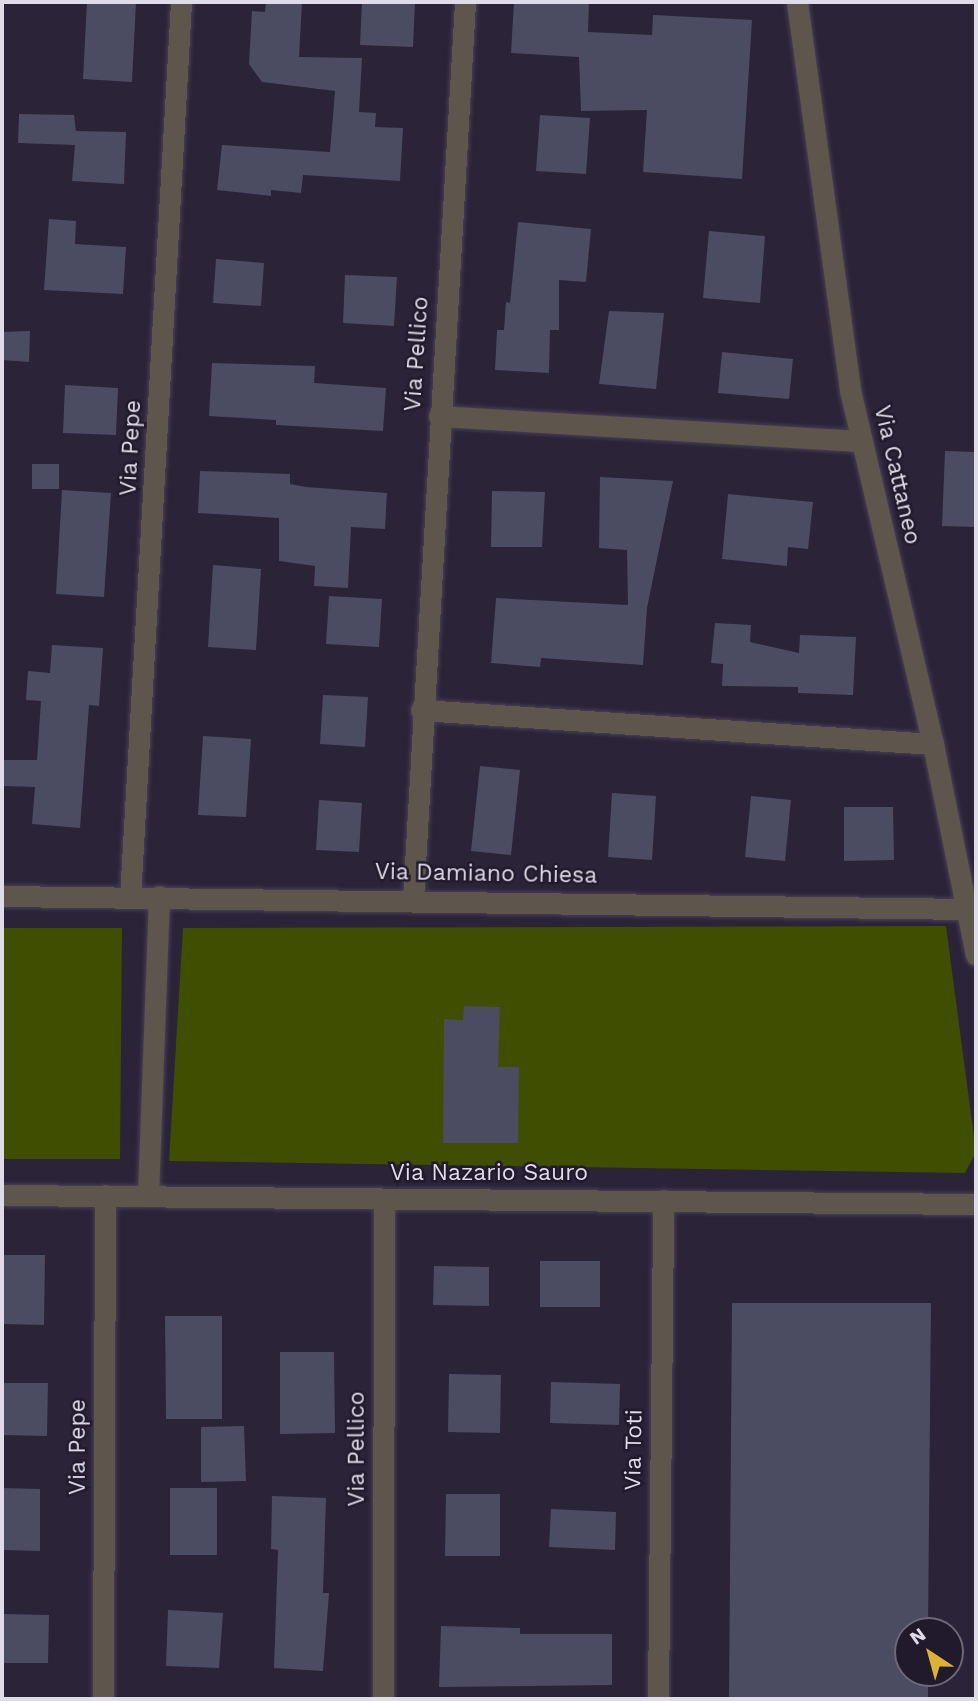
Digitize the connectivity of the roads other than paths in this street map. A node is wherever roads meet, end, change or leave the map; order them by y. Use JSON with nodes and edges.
{"nodes":[{"id":1,"x":181,"y":2,"type":"edge"},
{"id":2,"x":465,"y":2,"type":"edge"},
{"id":3,"x":797,"y":2,"type":"edge"},
{"id":4,"x":439,"y":416,"type":"junction"},
{"id":5,"x":861,"y":441,"type":"junction"},
{"id":6,"x":421,"y":710,"type":"junction"},
{"id":7,"x":933,"y":744,"type":"junction"},
{"id":8,"x":2,"y":896,"type":"edge"},
{"id":9,"x":159,"y":896,"type":"junction"},
{"id":10,"x":130,"y":898,"type":"junction"},
{"id":11,"x":413,"y":899,"type":"junction"},
{"id":12,"x":969,"y":909,"type":"junction"},
{"id":13,"x":976,"y":955,"type":"edge"},
{"id":14,"x":2,"y":1195,"type":"edge"},
{"id":15,"x":105,"y":1195,"type":"junction"},
{"id":16,"x":148,"y":1196,"type":"junction"},
{"id":17,"x":384,"y":1199,"type":"junction"},
{"id":18,"x":663,"y":1200,"type":"junction"},
{"id":19,"x":976,"y":1204,"type":"edge"},
{"id":20,"x":103,"y":1699,"type":"edge"},
{"id":21,"x":383,"y":1699,"type":"edge"},
{"id":22,"x":658,"y":1699,"type":"edge"}],
"edges":[{"from":1,"to":10,"type":"street","name":"Via Pepe"},
{"from":2,"to":4,"type":"street","name":"Via Pellico"},
{"from":3,"to":5,"type":"street","name":"Via Cattaneo"},
{"from":4,"to":5,"type":"street"},
{"from":4,"to":6,"type":"street","name":"Via Pellico"},
{"from":5,"to":7,"type":"street","name":"Via Cattaneo"},
{"from":6,"to":7,"type":"street"},
{"from":6,"to":11,"type":"street","name":"Via Pellico"},
{"from":7,"to":12,"type":"street","name":"Via Cattaneo"},
{"from":8,"to":10,"type":"street","name":"Via Damiano Chiesa"},
{"from":9,"to":10,"type":"street","name":"Via Damiano Chiesa"},
{"from":9,"to":11,"type":"street","name":"Via Damiano Chiesa"},
{"from":9,"to":16,"type":"street"},
{"from":11,"to":12,"type":"street","name":"Via Damiano Chiesa"},
{"from":12,"to":13,"type":"street","name":"Via Cattaneo"},
{"from":14,"to":15,"type":"street","name":"Via Nazario Sauro"},
{"from":15,"to":16,"type":"street","name":"Via Nazario Sauro"},
{"from":15,"to":20,"type":"street","name":"Via Pepe"},
{"from":16,"to":17,"type":"street","name":"Via Nazario Sauro"},
{"from":17,"to":18,"type":"street","name":"Via Nazario Sauro"},
{"from":17,"to":21,"type":"street","name":"Via Pellico"},
{"from":18,"to":19,"type":"street","name":"Via Nazario Sauro"},
{"from":18,"to":22,"type":"street","name":"Via Toti"}]}
